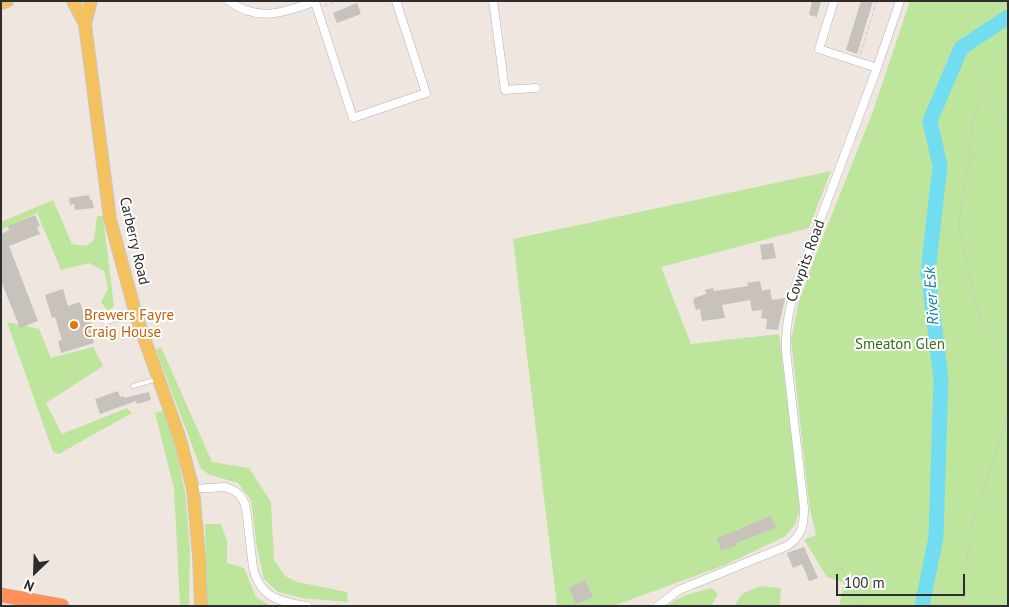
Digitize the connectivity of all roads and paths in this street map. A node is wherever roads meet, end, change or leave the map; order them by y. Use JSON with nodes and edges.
{"nodes":[{"id":1,"x":7,"y":1,"type":"edge"},
{"id":2,"x":73,"y":1,"type":"edge"},
{"id":3,"x":91,"y":1,"type":"edge"},
{"id":4,"x":229,"y":1,"type":"edge"},
{"id":5,"x":338,"y":1,"type":"edge"},
{"id":6,"x":396,"y":1,"type":"edge"},
{"id":7,"x":493,"y":1,"type":"edge"},
{"id":8,"x":834,"y":1,"type":"edge"},
{"id":9,"x":877,"y":1,"type":"edge"},
{"id":10,"x":900,"y":1,"type":"edge"},
{"id":11,"x":1,"y":3,"type":"edge"},
{"id":12,"x":316,"y":4,"type":"edge"},
{"id":13,"x":85,"y":24,"type":"junction"},
{"id":14,"x":1008,"y":50,"type":"edge"},
{"id":15,"x":857,"y":62,"type":"junction"},
{"id":16,"x":877,"y":68,"type":"junction"},
{"id":17,"x":536,"y":88,"type":"dead end"},
{"id":18,"x":1008,"y":108,"type":"edge"},
{"id":19,"x":968,"y":167,"type":"junction"},
{"id":20,"x":136,"y":315,"type":"junction"},
{"id":21,"x":105,"y":322,"type":"dead end"},
{"id":22,"x":1008,"y":369,"type":"edge"},
{"id":23,"x":159,"y":378,"type":"junction"},
{"id":24,"x":133,"y":386,"type":"dead end"},
{"id":25,"x":1008,"y":409,"type":"edge"},
{"id":26,"x":193,"y":489,"type":"junction"},
{"id":27,"x":800,"y":533,"type":"junction"},
{"id":28,"x":1,"y":595,"type":"edge"},
{"id":29,"x":62,"y":606,"type":"edge"},
{"id":30,"x":201,"y":606,"type":"edge"},
{"id":31,"x":307,"y":606,"type":"edge"},
{"id":32,"x":658,"y":606,"type":"edge"},
{"id":33,"x":863,"y":606,"type":"edge"},
{"id":34,"x":962,"y":606,"type":"edge"}],
"edges":[{"from":1,"to":11,"type":"main road"},
{"from":2,"to":13,"type":"main road","name":"Carberry Road"},
{"from":3,"to":13,"type":"main road","name":"Carberry Road"},
{"from":4,"to":12,"type":"street"},
{"from":5,"to":12,"type":"path"},
{"from":6,"to":12,"type":"street"},
{"from":7,"to":17,"type":"street"},
{"from":8,"to":15,"type":"street"},
{"from":9,"to":15,"type":"path"},
{"from":10,"to":16,"type":"street","name":"Cowpits Road"},
{"from":13,"to":20,"type":"main road","name":"Carberry Road"},
{"from":14,"to":19,"type":"path"},
{"from":15,"to":16,"type":"street"},
{"from":16,"to":27,"type":"street","name":"Cowpits Road"},
{"from":18,"to":19,"type":"path"},
{"from":19,"to":22,"type":"path"},
{"from":20,"to":21,"type":"lane"},
{"from":20,"to":23,"type":"main road","name":"Carberry Road"},
{"from":23,"to":24,"type":"lane"},
{"from":23,"to":26,"type":"main road","name":"Carberry Road"},
{"from":25,"to":34,"type":"path"},
{"from":26,"to":30,"type":"main road","name":"Carberry Road"},
{"from":26,"to":31,"type":"street"},
{"from":27,"to":32,"type":"street"},
{"from":27,"to":33,"type":"path"},
{"from":28,"to":29,"type":"highway"}]}
